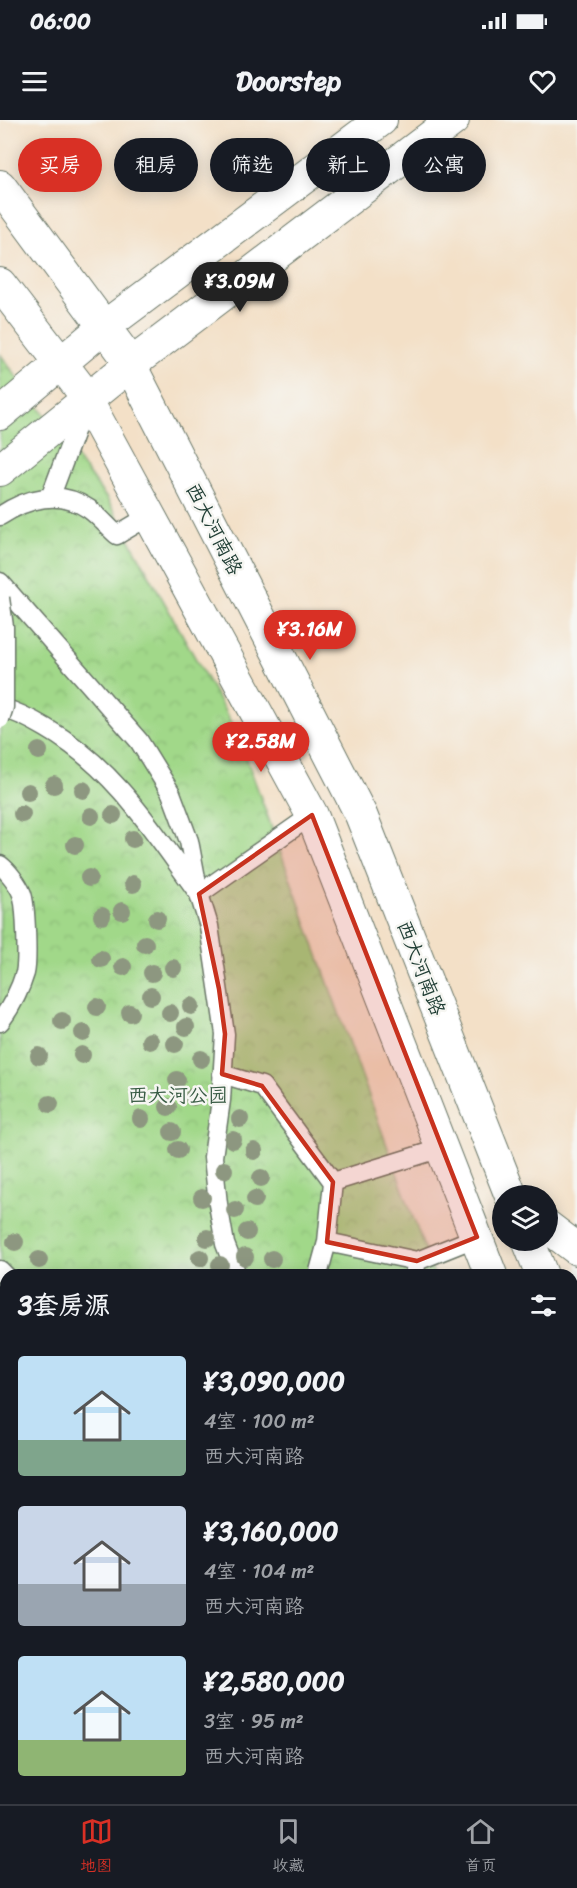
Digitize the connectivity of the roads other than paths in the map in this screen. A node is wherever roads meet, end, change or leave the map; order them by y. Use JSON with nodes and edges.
{"nodes":[{"id":1,"x":381,"y":120,"type":"edge"},
{"id":2,"x":453,"y":120,"type":"edge"},
{"id":3,"x":0,"y":186,"type":"edge"},
{"id":4,"x":0,"y":284,"type":"edge"},
{"id":5,"x":105,"y":327,"type":"junction"},
{"id":6,"x":61,"y":364,"type":"junction"},
{"id":7,"x":130,"y":365,"type":"junction"},
{"id":8,"x":86,"y":401,"type":"junction"},
{"id":9,"x":0,"y":414,"type":"edge"},
{"id":10,"x":0,"y":470,"type":"edge"},
{"id":11,"x":50,"y":498,"type":"junction"},
{"id":12,"x":0,"y":516,"type":"edge"},
{"id":13,"x":149,"y":516,"type":"junction"},
{"id":14,"x":0,"y":582,"type":"edge"},
{"id":15,"x":0,"y":598,"type":"edge"},
{"id":16,"x":0,"y":707,"type":"edge"},
{"id":17,"x":0,"y":719,"type":"edge"},
{"id":18,"x":312,"y":815,"type":"junction"},
{"id":19,"x":0,"y":865,"type":"edge"},
{"id":20,"x":199,"y":894,"type":"junction"},
{"id":21,"x":0,"y":1022,"type":"edge"},
{"id":22,"x":222,"y":1074,"type":"junction"},
{"id":23,"x":442,"y":1148,"type":"junction"},
{"id":24,"x":333,"y":1182,"type":"junction"},
{"id":25,"x":506,"y":1185,"type":"edge"},
{"id":26,"x":558,"y":1235,"type":"edge"},
{"id":27,"x":477,"y":1237,"type":"junction"},
{"id":28,"x":327,"y":1242,"type":"junction"},
{"id":29,"x":577,"y":1249,"type":"edge"},
{"id":30,"x":532,"y":1251,"type":"edge"},
{"id":31,"x":416,"y":1268,"type":"edge"},
{"id":32,"x":235,"y":1269,"type":"edge"},
{"id":33,"x":320,"y":1269,"type":"edge"},
{"id":34,"x":489,"y":1269,"type":"edge"},
{"id":35,"x":540,"y":1269,"type":"edge"}],
"edges":[{"from":1,"to":5,"type":"street"},
{"from":2,"to":7,"type":"street"},
{"from":3,"to":5,"type":"street","name":"西大河南路"},
{"from":4,"to":6,"type":"street"},
{"from":5,"to":6,"type":"street"},
{"from":5,"to":7,"type":"street","name":"西大河南路"},
{"from":6,"to":8,"type":"street"},
{"from":6,"to":9,"type":"street"},
{"from":7,"to":8,"type":"street"},
{"from":7,"to":25,"type":"street","name":"西大河南路"},
{"from":8,"to":10,"type":"street"},
{"from":8,"to":11,"type":"street"},
{"from":8,"to":13,"type":"street"},
{"from":11,"to":12,"type":"street"},
{"from":11,"to":13,"type":"street"},
{"from":13,"to":18,"type":"street"},
{"from":14,"to":20,"type":"street"},
{"from":15,"to":17,"type":"street","bridge":true},
{"from":16,"to":20,"type":"street"},
{"from":18,"to":20,"type":"street"},
{"from":18,"to":23,"type":"street"},
{"from":19,"to":21,"type":"street"},
{"from":20,"to":22,"type":"street"},
{"from":22,"to":24,"type":"street"},
{"from":22,"to":32,"type":"street"},
{"from":23,"to":24,"type":"street"},
{"from":23,"to":27,"type":"street"},
{"from":24,"to":28,"type":"street"},
{"from":26,"to":29,"type":"street"},
{"from":27,"to":31,"type":"street"},
{"from":27,"to":34,"type":"street"},
{"from":28,"to":31,"type":"street"},
{"from":28,"to":33,"type":"street"},
{"from":30,"to":35,"type":"street"}]}
